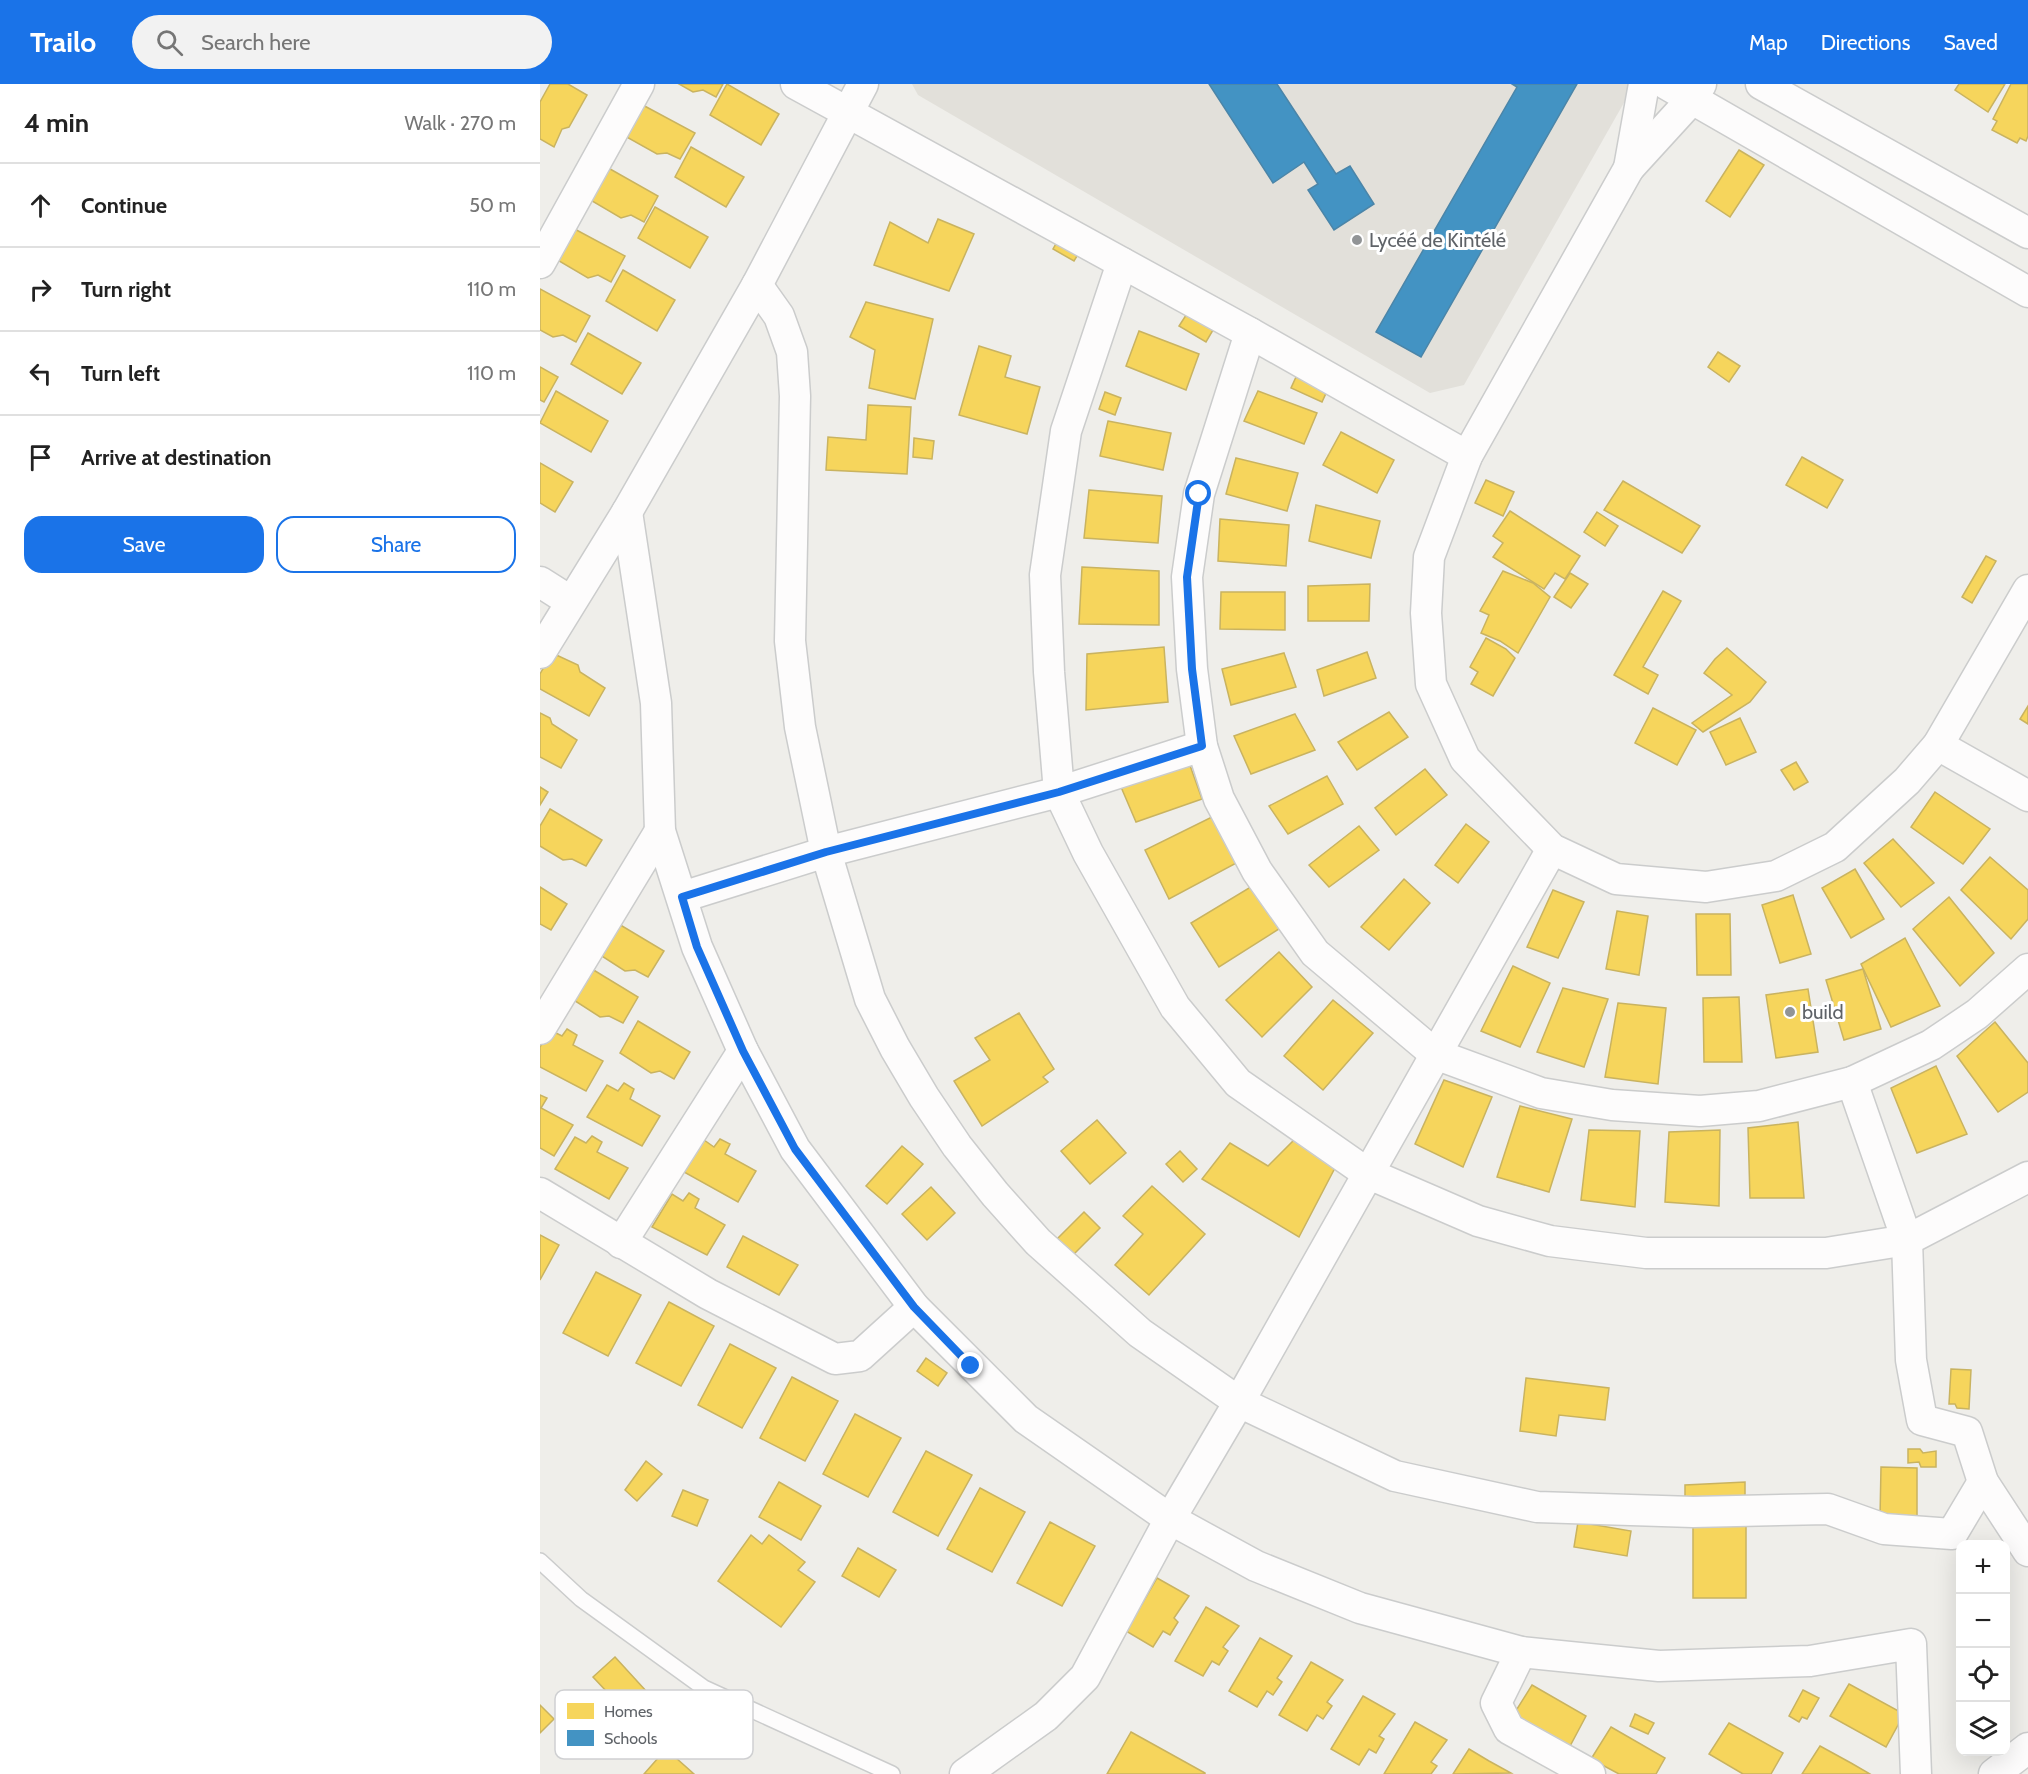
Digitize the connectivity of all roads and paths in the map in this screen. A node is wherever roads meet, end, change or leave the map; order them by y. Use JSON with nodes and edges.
{"nodes":[{"id":1,"x":639,"y":84,"type":"edge"},
{"id":2,"x":796,"y":84,"type":"edge"},
{"id":3,"x":863,"y":84,"type":"edge"},
{"id":4,"x":1644,"y":84,"type":"edge"},
{"id":5,"x":1666,"y":84,"type":"edge"},
{"id":6,"x":1761,"y":84,"type":"edge"},
{"id":7,"x":1697,"y":91,"type":"edge"},
{"id":8,"x":848,"y":112,"type":"junction"},
{"id":9,"x":1629,"y":168,"type":"junction"},
{"id":10,"x":2028,"y":233,"type":"edge"},
{"id":11,"x":540,"y":263,"type":"edge"},
{"id":12,"x":1122,"y":263,"type":"junction"},
{"id":13,"x":757,"y":285,"type":"junction"},
{"id":14,"x":2028,"y":292,"type":"edge"},
{"id":15,"x":1250,"y":333,"type":"junction"},
{"id":16,"x":1467,"y":456,"type":"junction"},
{"id":17,"x":627,"y":512,"type":"junction"},
{"id":18,"x":540,"y":582,"type":"edge"},
{"id":19,"x":2028,"y":590,"type":"edge"},
{"id":20,"x":570,"y":601,"type":"junction"},
{"id":21,"x":540,"y":653,"type":"edge"},
{"id":22,"x":1938,"y":745,"type":"junction"},
{"id":23,"x":1202,"y":746,"type":"junction"},
{"id":24,"x":1059,"y":792,"type":"junction"},
{"id":25,"x":2028,"y":796,"type":"edge"},
{"id":26,"x":660,"y":831,"type":"junction"},
{"id":27,"x":1552,"y":849,"type":"junction"},
{"id":28,"x":826,"y":852,"type":"junction"},
{"id":29,"x":682,"y":897,"type":"junction"},
{"id":30,"x":2028,"y":969,"type":"edge"},
{"id":31,"x":540,"y":1029,"type":"edge"},
{"id":32,"x":743,"y":1051,"type":"junction"},
{"id":33,"x":1435,"y":1054,"type":"junction"},
{"id":34,"x":1852,"y":1082,"type":"junction"},
{"id":35,"x":1367,"y":1173,"type":"junction"},
{"id":36,"x":2028,"y":1177,"type":"edge"},
{"id":37,"x":540,"y":1193,"type":"edge"},
{"id":38,"x":1907,"y":1240,"type":"junction"},
{"id":39,"x":621,"y":1243,"type":"junction"},
{"id":40,"x":914,"y":1307,"type":"junction"},
{"id":41,"x":1239,"y":1402,"type":"junction"},
{"id":42,"x":1983,"y":1482,"type":"junction"},
{"id":43,"x":1170,"y":1519,"type":"junction"},
{"id":44,"x":2028,"y":1551,"type":"edge"},
{"id":45,"x":540,"y":1562,"type":"edge"},
{"id":46,"x":1521,"y":1652,"type":"junction"},
{"id":47,"x":708,"y":1690,"type":"edge"},
{"id":48,"x":753,"y":1710,"type":"edge"},
{"id":49,"x":2028,"y":1749,"type":"edge"},
{"id":50,"x":892,"y":1774,"type":"edge"},
{"id":51,"x":965,"y":1774,"type":"edge"},
{"id":52,"x":1590,"y":1774,"type":"edge"},
{"id":53,"x":1916,"y":1774,"type":"edge"},
{"id":54,"x":1994,"y":1774,"type":"edge"}],
"edges":[{"from":1,"to":11,"type":"street"},
{"from":2,"to":8,"type":"street"},
{"from":3,"to":8,"type":"street"},
{"from":4,"to":9,"type":"street"},
{"from":5,"to":7,"type":"street"},
{"from":6,"to":10,"type":"street"},
{"from":7,"to":9,"type":"street"},
{"from":7,"to":14,"type":"street"},
{"from":8,"to":12,"type":"street"},
{"from":8,"to":13,"type":"street"},
{"from":9,"to":16,"type":"street"},
{"from":12,"to":15,"type":"street"},
{"from":12,"to":24,"type":"street"},
{"from":13,"to":17,"type":"street"},
{"from":13,"to":28,"type":"street"},
{"from":15,"to":16,"type":"street"},
{"from":15,"to":23,"type":"street"},
{"from":16,"to":27,"type":"street"},
{"from":17,"to":20,"type":"street"},
{"from":17,"to":26,"type":"street"},
{"from":18,"to":20,"type":"street"},
{"from":19,"to":22,"type":"street"},
{"from":20,"to":21,"type":"street"},
{"from":22,"to":25,"type":"street"},
{"from":22,"to":27,"type":"street"},
{"from":23,"to":24,"type":"street"},
{"from":23,"to":33,"type":"street"},
{"from":24,"to":28,"type":"street"},
{"from":24,"to":35,"type":"street"},
{"from":26,"to":29,"type":"street"},
{"from":26,"to":31,"type":"street"},
{"from":27,"to":33,"type":"street"},
{"from":28,"to":29,"type":"street"},
{"from":28,"to":41,"type":"street"},
{"from":29,"to":32,"type":"street"},
{"from":30,"to":34,"type":"street"},
{"from":32,"to":39,"type":"street"},
{"from":32,"to":40,"type":"street"},
{"from":33,"to":34,"type":"street"},
{"from":33,"to":35,"type":"street"},
{"from":34,"to":38,"type":"street"},
{"from":35,"to":38,"type":"street"},
{"from":35,"to":41,"type":"street"},
{"from":36,"to":38,"type":"street"},
{"from":37,"to":39,"type":"street"},
{"from":38,"to":42,"type":"street"},
{"from":39,"to":40,"type":"street"},
{"from":40,"to":43,"type":"street"},
{"from":41,"to":42,"type":"street"},
{"from":41,"to":43,"type":"street"},
{"from":42,"to":44,"type":"street"},
{"from":43,"to":46,"type":"street"},
{"from":43,"to":51,"type":"street"},
{"from":45,"to":47,"type":"lane"},
{"from":46,"to":52,"type":"street"},
{"from":46,"to":53,"type":"street"},
{"from":48,"to":50,"type":"lane"},
{"from":49,"to":54,"type":"street"}]}
